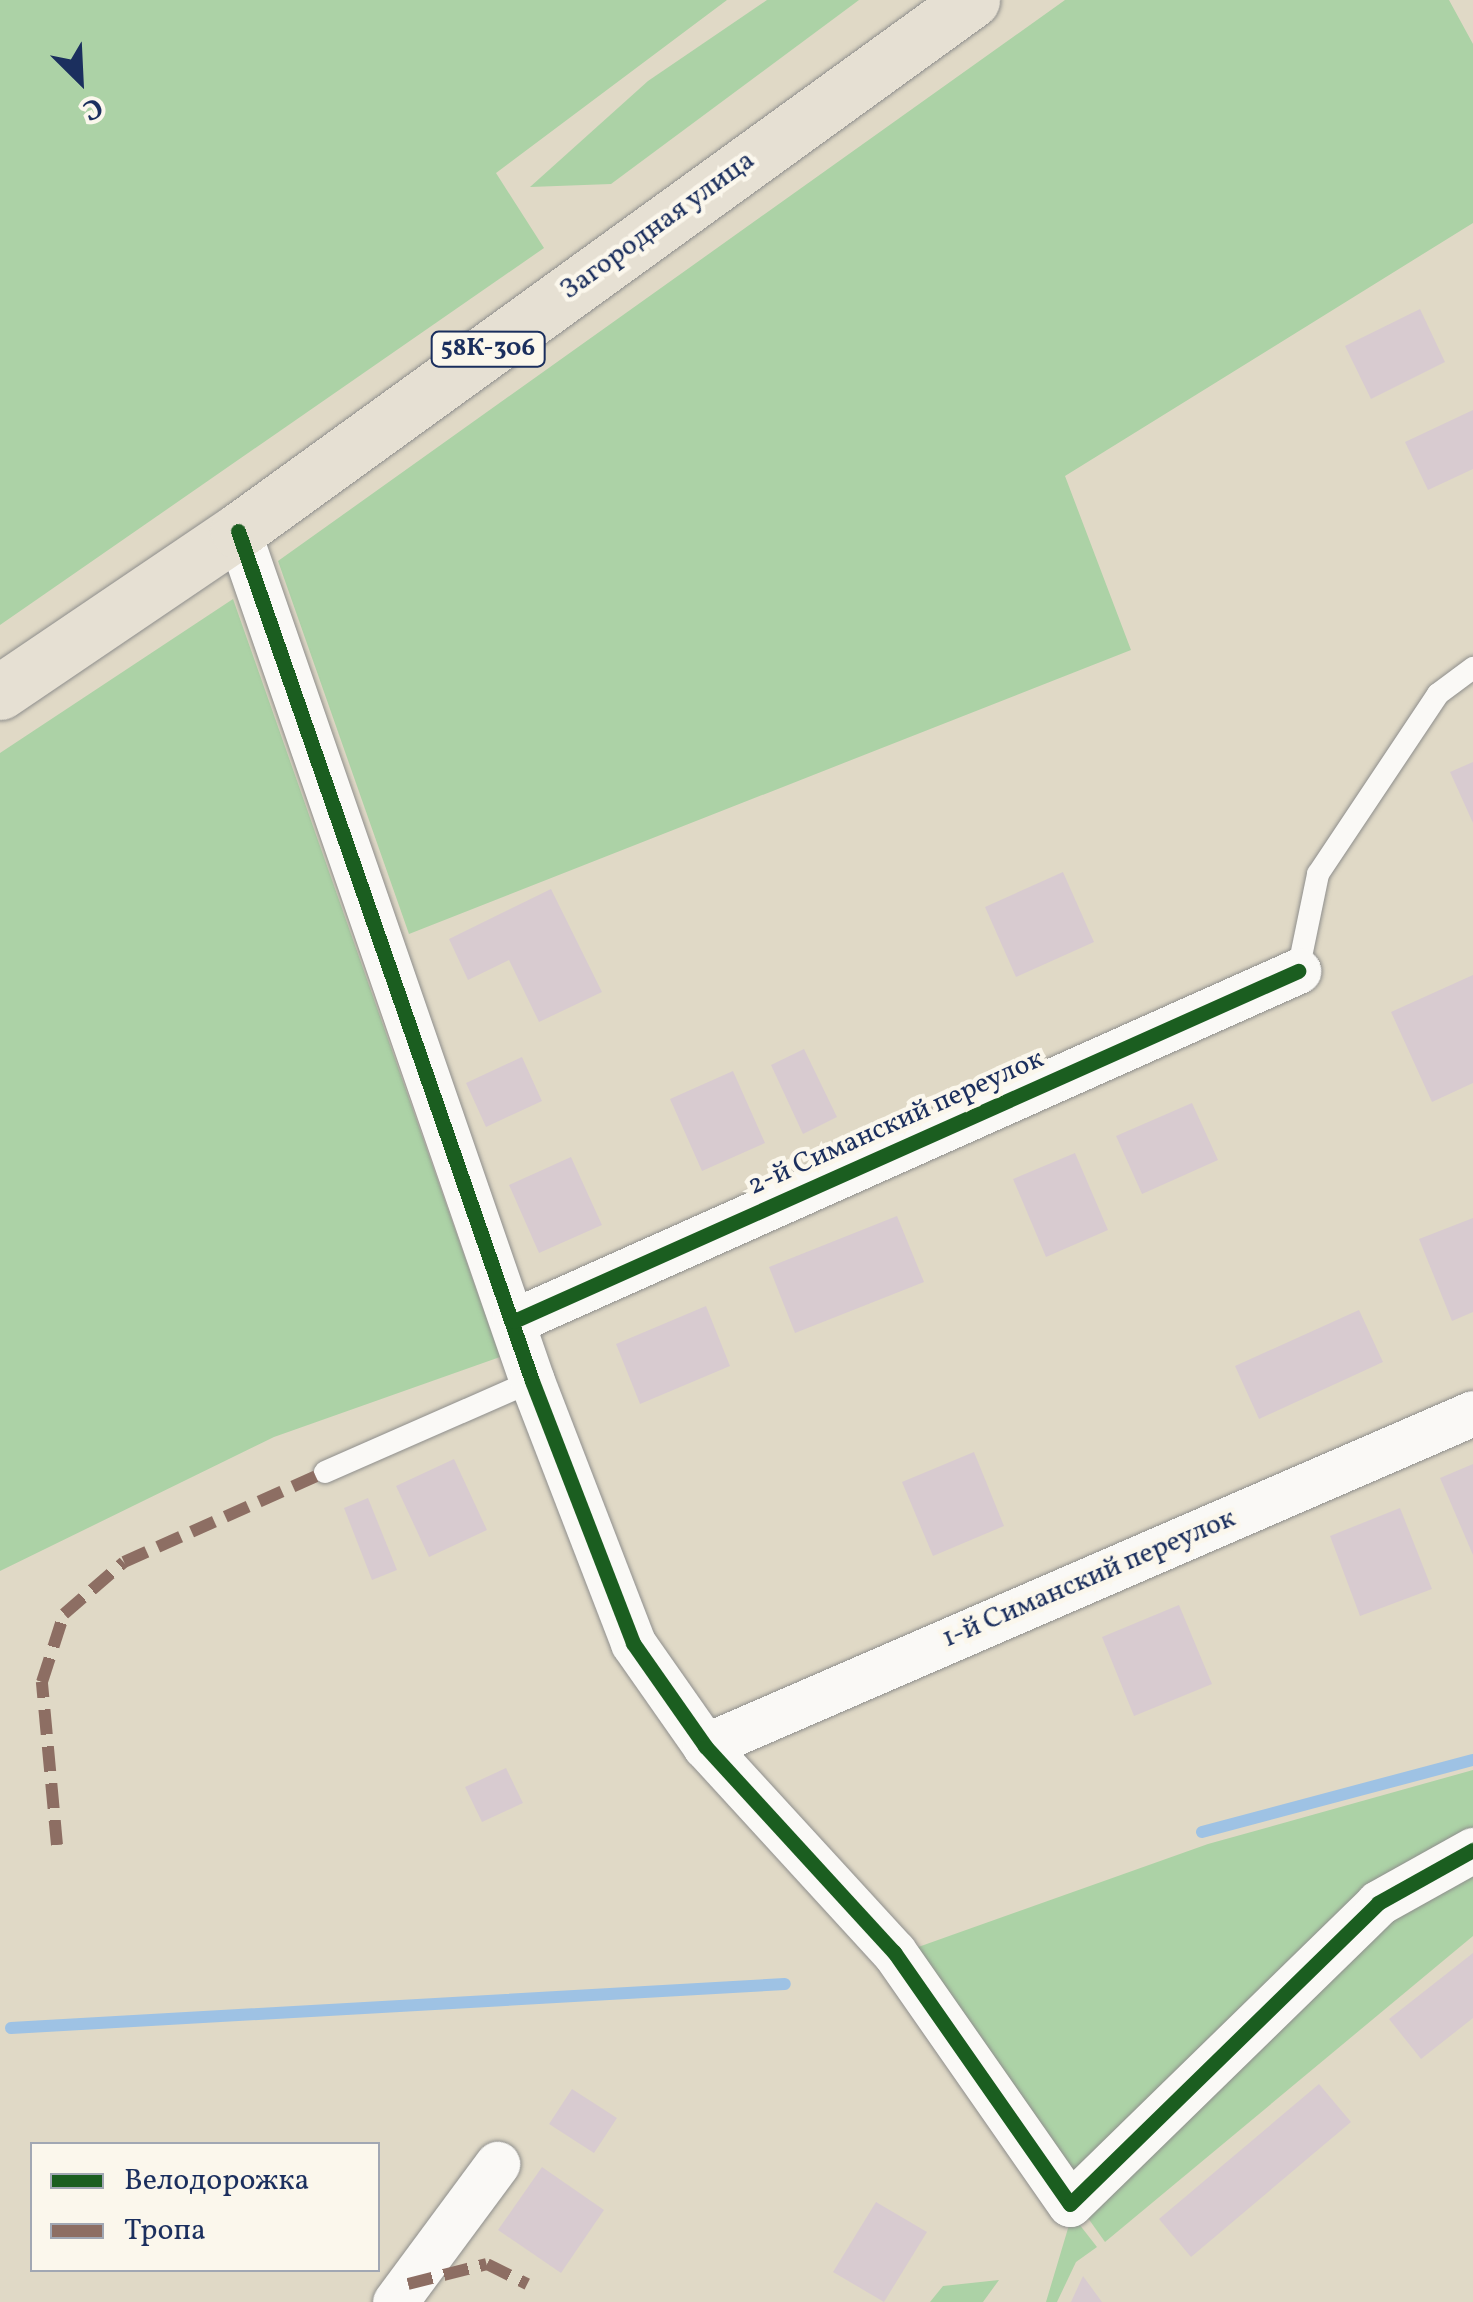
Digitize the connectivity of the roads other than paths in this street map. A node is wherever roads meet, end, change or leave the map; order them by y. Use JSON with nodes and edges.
{"nodes":[{"id":1,"x":972,"y":0,"type":"edge"},
{"id":2,"x":238,"y":532,"type":"junction"},
{"id":3,"x":1473,"y":668,"type":"edge"},
{"id":4,"x":0,"y":692,"type":"edge"},
{"id":5,"x":1298,"y":971,"type":"joint"},
{"id":6,"x":514,"y":1321,"type":"junction"},
{"id":7,"x":532,"y":1381,"type":"junction"},
{"id":8,"x":1473,"y":1412,"type":"edge"},
{"id":9,"x":325,"y":1472,"type":"dead end"},
{"id":10,"x":705,"y":1746,"type":"junction"},
{"id":11,"x":1473,"y":1850,"type":"edge"},
{"id":12,"x":497,"y":2164,"type":"dead end"},
{"id":13,"x":396,"y":2302,"type":"edge"}],
"edges":[{"from":1,"to":2,"type":"highway","name":"Загородная улица","number":"58К-306"},
{"from":2,"to":4,"type":"highway","name":"Загородная улица","number":"58К-306"},
{"from":2,"to":6,"type":"street"},
{"from":3,"to":5,"type":"lane"},
{"from":5,"to":6,"type":"street","name":"2-й Симанский переулок"},
{"from":6,"to":7,"type":"street"},
{"from":7,"to":9,"type":"lane"},
{"from":7,"to":10,"type":"street"},
{"from":8,"to":10,"type":"street","name":"1-й Симанский переулок"},
{"from":10,"to":11,"type":"street"},
{"from":12,"to":13,"type":"street"}]}
